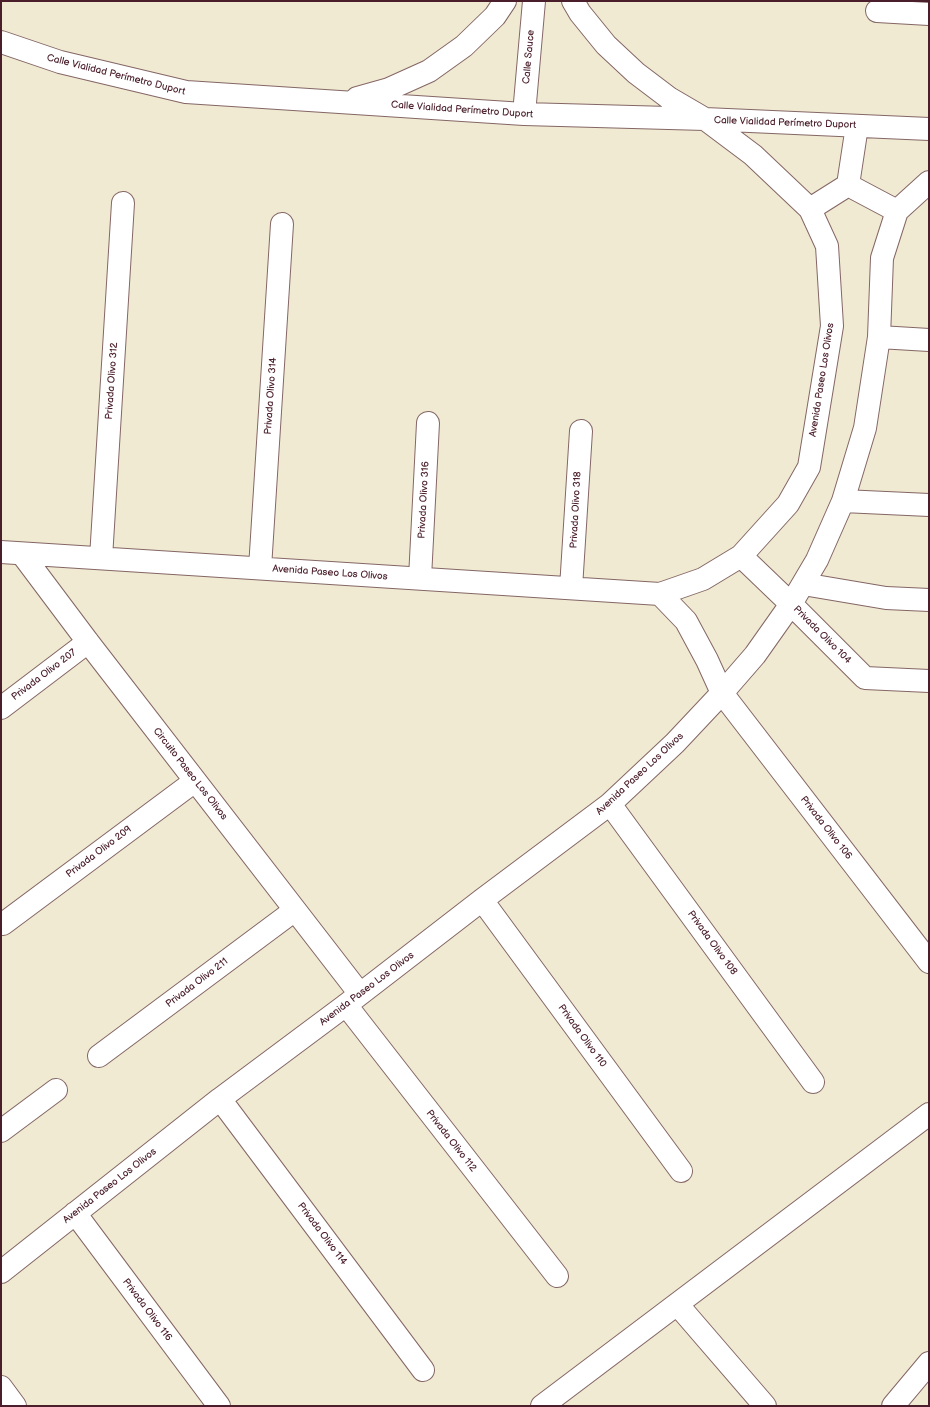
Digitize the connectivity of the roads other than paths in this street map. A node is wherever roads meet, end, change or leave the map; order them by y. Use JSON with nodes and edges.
{"nodes":[{"id":1,"x":505,"y":1,"type":"edge"},
{"id":2,"x":534,"y":1,"type":"edge"},
{"id":3,"x":573,"y":1,"type":"edge"},
{"id":4,"x":876,"y":11,"type":"dead end"},
{"id":5,"x":929,"y":14,"type":"edge"},
{"id":6,"x":1,"y":42,"type":"edge"},
{"id":7,"x":344,"y":102,"type":"junction"},
{"id":8,"x":524,"y":114,"type":"junction"},
{"id":9,"x":705,"y":119,"type":"junction"},
{"id":10,"x":857,"y":126,"type":"junction"},
{"id":11,"x":929,"y":129,"type":"edge"},
{"id":12,"x":929,"y":182,"type":"edge"},
{"id":13,"x":848,"y":185,"type":"junction"},
{"id":14,"x":123,"y":203,"type":"dead end"},
{"id":15,"x":810,"y":209,"type":"junction"},
{"id":16,"x":897,"y":211,"type":"junction"},
{"id":17,"x":282,"y":224,"type":"dead end"},
{"id":18,"x":879,"y":337,"type":"junction"},
{"id":19,"x":929,"y":340,"type":"edge"},
{"id":20,"x":428,"y":422,"type":"dead end"},
{"id":21,"x":581,"y":431,"type":"dead end"},
{"id":22,"x":843,"y":501,"type":"junction"},
{"id":23,"x":929,"y":505,"type":"edge"},
{"id":24,"x":1,"y":552,"type":"edge"},
{"id":25,"x":22,"y":554,"type":"junction"},
{"id":26,"x":741,"y":556,"type":"junction"},
{"id":27,"x":101,"y":558,"type":"junction"},
{"id":28,"x":260,"y":568,"type":"junction"},
{"id":29,"x":420,"y":578,"type":"junction"},
{"id":30,"x":803,"y":584,"type":"junction"},
{"id":31,"x":572,"y":588,"type":"junction"},
{"id":32,"x":660,"y":594,"type":"junction"},
{"id":33,"x":929,"y":600,"type":"edge"},
{"id":34,"x":791,"y":604,"type":"junction"},
{"id":35,"x":88,"y":642,"type":"junction"},
{"id":36,"x":925,"y":685,"type":"edge"},
{"id":37,"x":722,"y":693,"type":"junction"},
{"id":38,"x":1,"y":708,"type":"edge"},
{"id":39,"x":195,"y":781,"type":"junction"},
{"id":40,"x":610,"y":804,"type":"junction"},
{"id":41,"x":482,"y":900,"type":"junction"},
{"id":42,"x":295,"y":910,"type":"junction"},
{"id":43,"x":3,"y":924,"type":"dead end"},
{"id":44,"x":929,"y":962,"type":"edge"},
{"id":45,"x":353,"y":1000,"type":"junction"},
{"id":46,"x":99,"y":1056,"type":"dead end"},
{"id":47,"x":813,"y":1082,"type":"dead end"},
{"id":48,"x":56,"y":1090,"type":"dead end"},
{"id":49,"x":220,"y":1099,"type":"junction"},
{"id":50,"x":929,"y":1114,"type":"edge"},
{"id":51,"x":1,"y":1131,"type":"edge"},
{"id":52,"x":681,"y":1171,"type":"dead end"},
{"id":53,"x":75,"y":1214,"type":"junction"},
{"id":54,"x":1,"y":1272,"type":"edge"},
{"id":55,"x":557,"y":1276,"type":"dead end"},
{"id":56,"x":677,"y":1304,"type":"junction"},
{"id":57,"x":929,"y":1363,"type":"edge"},
{"id":58,"x":423,"y":1370,"type":"dead end"},
{"id":59,"x":1,"y":1387,"type":"edge"},
{"id":60,"x":15,"y":1406,"type":"edge"},
{"id":61,"x":219,"y":1406,"type":"edge"},
{"id":62,"x":542,"y":1406,"type":"edge"},
{"id":63,"x":765,"y":1406,"type":"edge"},
{"id":64,"x":893,"y":1406,"type":"edge"}],
"edges":[{"from":1,"to":7,"type":"street"},
{"from":2,"to":8,"type":"street","name":"Calle Sauce"},
{"from":3,"to":9,"type":"street","name":"Avenida Paseo Los Olivos"},
{"from":4,"to":5,"type":"street"},
{"from":6,"to":7,"type":"street","name":"Calle Vialidad Perímetro Duport"},
{"from":7,"to":8,"type":"street","name":"Calle Vialidad Perímetro Duport"},
{"from":8,"to":9,"type":"street","name":"Calle Vialidad Perímetro Duport"},
{"from":9,"to":10,"type":"street","name":"Calle Vialidad Perímetro Duport"},
{"from":9,"to":15,"type":"street","name":"Avenida Paseo Los Olivos"},
{"from":10,"to":11,"type":"street","name":"Calle Vialidad Perímetro Duport"},
{"from":10,"to":13,"type":"street"},
{"from":12,"to":16,"type":"street"},
{"from":13,"to":15,"type":"street"},
{"from":13,"to":16,"type":"street"},
{"from":14,"to":27,"type":"street","name":"Privada Olivo 312"},
{"from":15,"to":26,"type":"street","name":"Avenida Paseo Los Olivos"},
{"from":16,"to":18,"type":"street","name":"Avenida Paseo Los Olivos"},
{"from":17,"to":28,"type":"street","name":"Privada Olivo 314"},
{"from":18,"to":19,"type":"street"},
{"from":18,"to":22,"type":"street","name":"Avenida Paseo Los Olivos"},
{"from":20,"to":29,"type":"street","name":"Privada Olivo 316"},
{"from":21,"to":31,"type":"street","name":"Privada Olivo 318"},
{"from":22,"to":23,"type":"street"},
{"from":22,"to":30,"type":"street","name":"Avenida Paseo Los Olivos"},
{"from":24,"to":25,"type":"street","name":"Avenida Paseo Los Olivos"},
{"from":25,"to":27,"type":"street","name":"Avenida Paseo Los Olivos"},
{"from":25,"to":35,"type":"street","name":"Circuito Paseo Los Olivos"},
{"from":26,"to":32,"type":"street","name":"Avenida Paseo Los Olivos"},
{"from":26,"to":34,"type":"street","name":"Privada Olivo 104"},
{"from":27,"to":28,"type":"street","name":"Avenida Paseo Los Olivos"},
{"from":28,"to":29,"type":"street","name":"Avenida Paseo Los Olivos"},
{"from":29,"to":31,"type":"street","name":"Avenida Paseo Los Olivos"},
{"from":30,"to":33,"type":"street"},
{"from":30,"to":34,"type":"street","name":"Avenida Paseo Los Olivos"},
{"from":31,"to":32,"type":"street","name":"Avenida Paseo Los Olivos"},
{"from":32,"to":37,"type":"street"},
{"from":34,"to":36,"type":"street","name":"Privada Olivo 104"},
{"from":34,"to":37,"type":"street","name":"Avenida Paseo Los Olivos"},
{"from":35,"to":38,"type":"street","name":"Privada Olivo 207"},
{"from":35,"to":39,"type":"street","name":"Circuito Paseo Los Olivos"},
{"from":37,"to":40,"type":"street","name":"Avenida Paseo Los Olivos"},
{"from":37,"to":44,"type":"street","name":"Privada Olivo 106"},
{"from":39,"to":42,"type":"street","name":"Circuito Paseo Los Olivos"},
{"from":39,"to":43,"type":"street","name":"Privada Olivo 209"},
{"from":40,"to":41,"type":"street","name":"Avenida Paseo Los Olivos"},
{"from":40,"to":47,"type":"street","name":"Privada Olivo 108"},
{"from":41,"to":45,"type":"street","name":"Avenida Paseo Los Olivos"},
{"from":41,"to":52,"type":"street","name":"Privada Olivo 110"},
{"from":42,"to":45,"type":"street","name":"Circuito Paseo Los Olivos"},
{"from":42,"to":46,"type":"street","name":"Privada Olivo 211"},
{"from":45,"to":49,"type":"street","name":"Avenida Paseo Los Olivos"},
{"from":45,"to":55,"type":"street","name":"Privada Olivo 112"},
{"from":48,"to":51,"type":"street"},
{"from":49,"to":53,"type":"street","name":"Avenida Paseo Los Olivos"},
{"from":49,"to":58,"type":"street","name":"Privada Olivo 114"},
{"from":50,"to":56,"type":"street"},
{"from":53,"to":54,"type":"street","name":"Avenida Paseo Los Olivos"},
{"from":53,"to":61,"type":"street","name":"Privada Olivo 116"},
{"from":56,"to":62,"type":"street"},
{"from":56,"to":63,"type":"street"},
{"from":57,"to":64,"type":"street"},
{"from":59,"to":60,"type":"street"}]}
